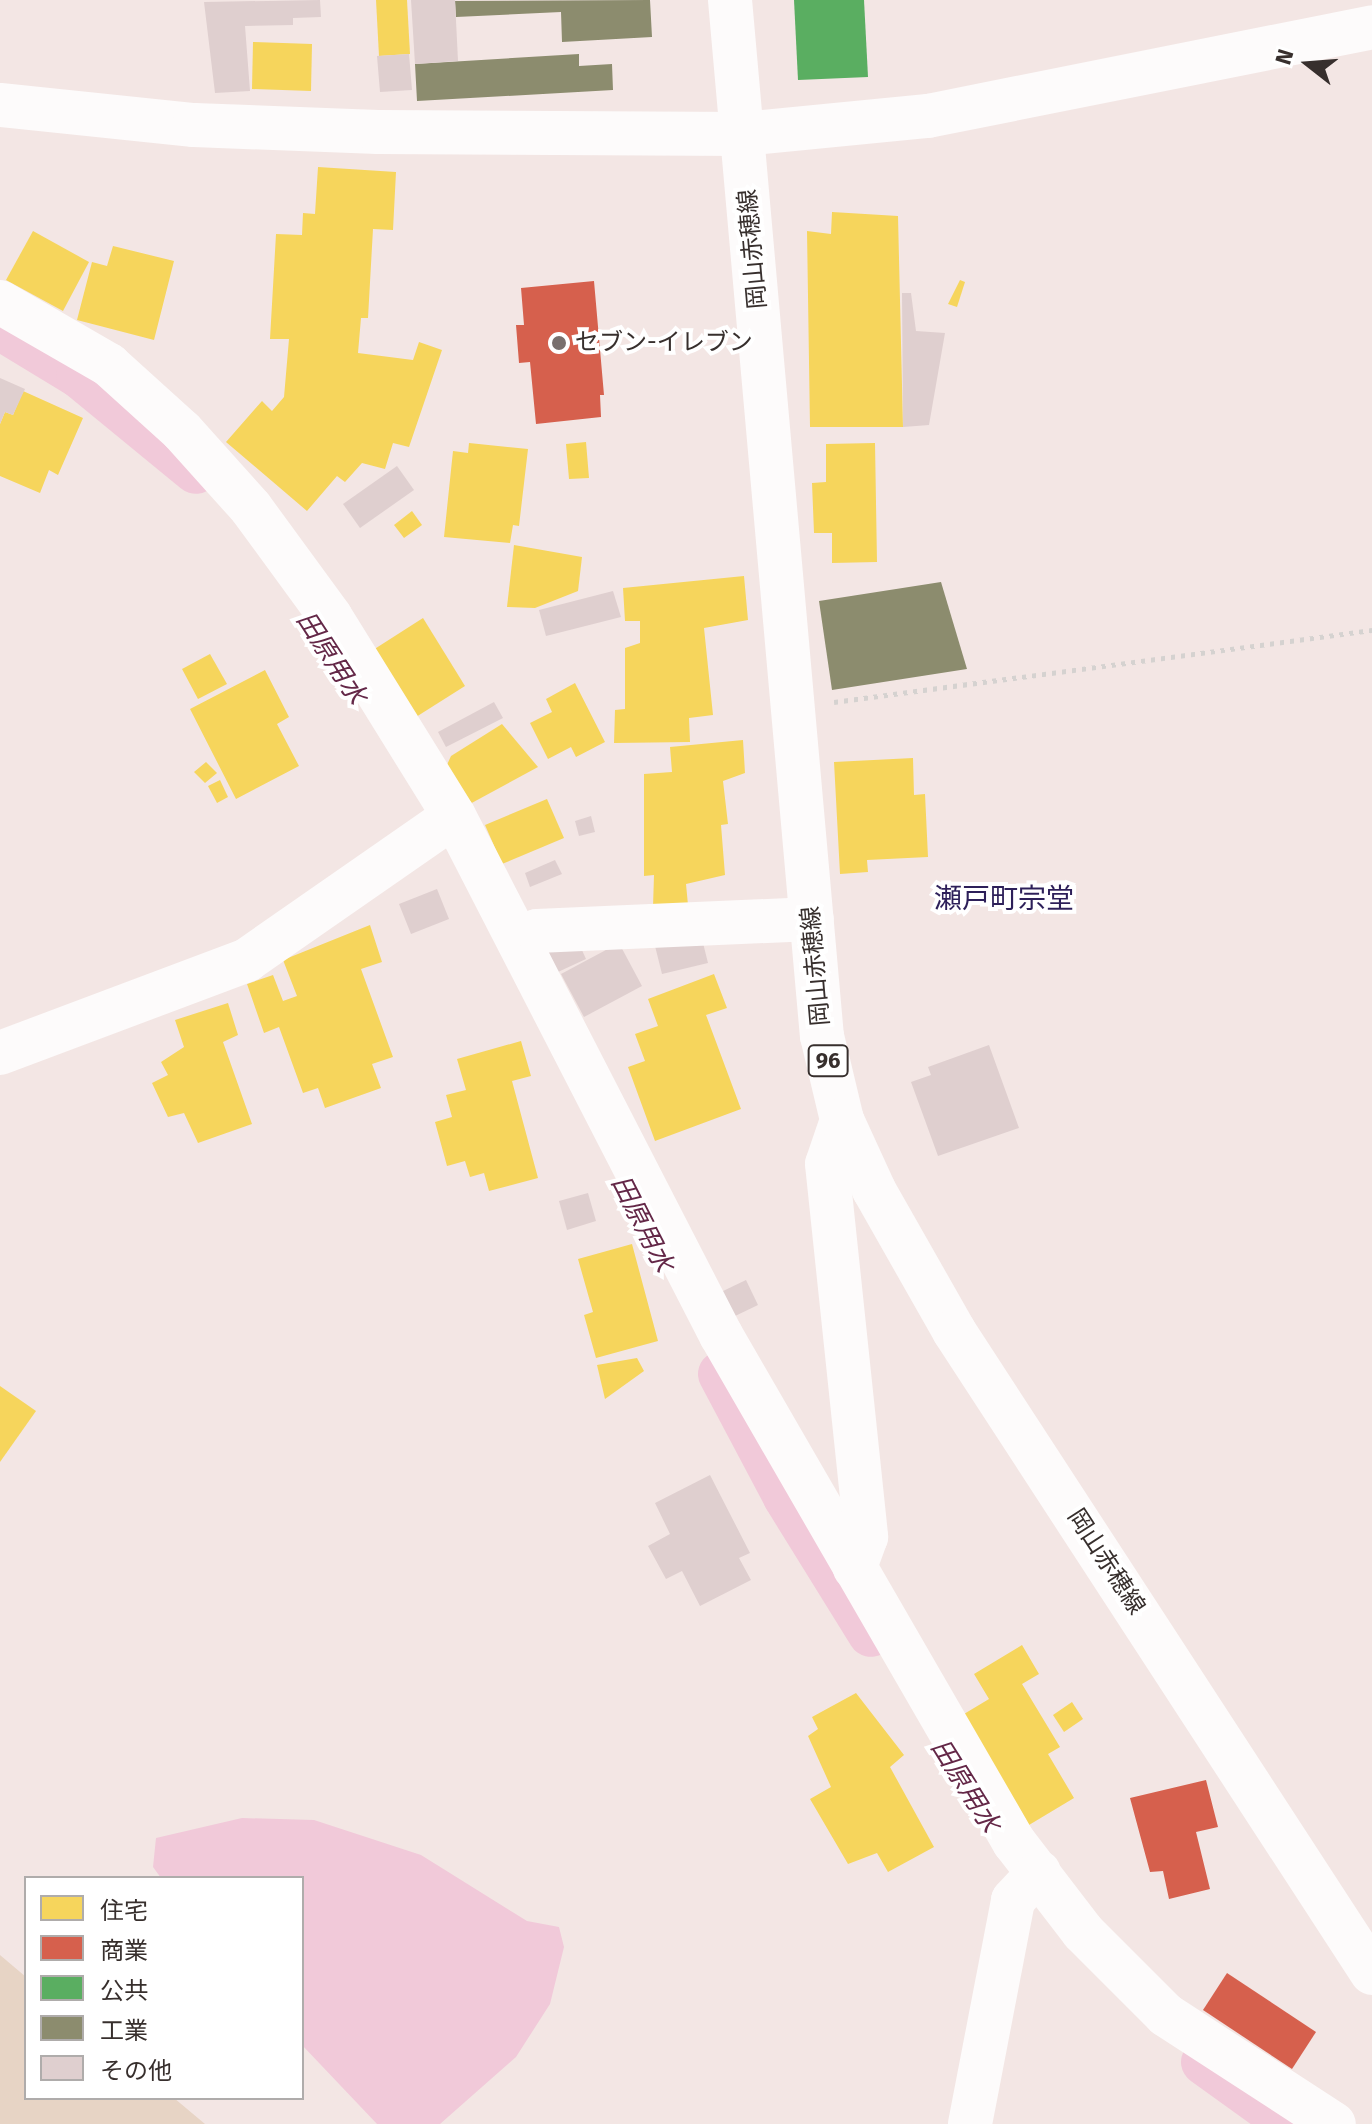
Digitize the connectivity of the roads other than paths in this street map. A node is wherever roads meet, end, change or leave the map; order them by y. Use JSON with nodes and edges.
{"nodes":[{"id":1,"x":730,"y":0,"type":"edge"},
{"id":2,"x":1372,"y":27,"type":"edge"},
{"id":3,"x":0,"y":105,"type":"edge"},
{"id":4,"x":743,"y":134,"type":"junction"},
{"id":5,"x":0,"y":302,"type":"edge"},
{"id":6,"x":442,"y":823,"type":"junction"},
{"id":7,"x":812,"y":919,"type":"junction"},
{"id":8,"x":518,"y":938,"type":"junction"},
{"id":9,"x":0,"y":1053,"type":"edge"},
{"id":10,"x":842,"y":1120,"type":"junction"},
{"id":11,"x":855,"y":1568,"type":"junction"},
{"id":12,"x":1027,"y":1884,"type":"junction"},
{"id":13,"x":1372,"y":1973,"type":"edge"},
{"id":14,"x":970,"y":2124,"type":"edge"},
{"id":15,"x":1334,"y":2124,"type":"edge"}],
"edges":[{"from":1,"to":4,"type":"street","name":"岡山赤穂線","number":"96"},
{"from":2,"to":4,"type":"street"},
{"from":3,"to":4,"type":"street"},
{"from":4,"to":7,"type":"street","name":"岡山赤穂線","number":"96"},
{"from":5,"to":6,"type":"street"},
{"from":6,"to":8,"type":"street"},
{"from":6,"to":9,"type":"street"},
{"from":7,"to":8,"type":"street"},
{"from":7,"to":10,"type":"street","name":"岡山赤穂線","number":"96"},
{"from":8,"to":11,"type":"street"},
{"from":10,"to":11,"type":"street"},
{"from":10,"to":13,"type":"street","name":"岡山赤穂線","number":"96"},
{"from":11,"to":12,"type":"street"},
{"from":12,"to":14,"type":"street"},
{"from":12,"to":15,"type":"street"}]}
